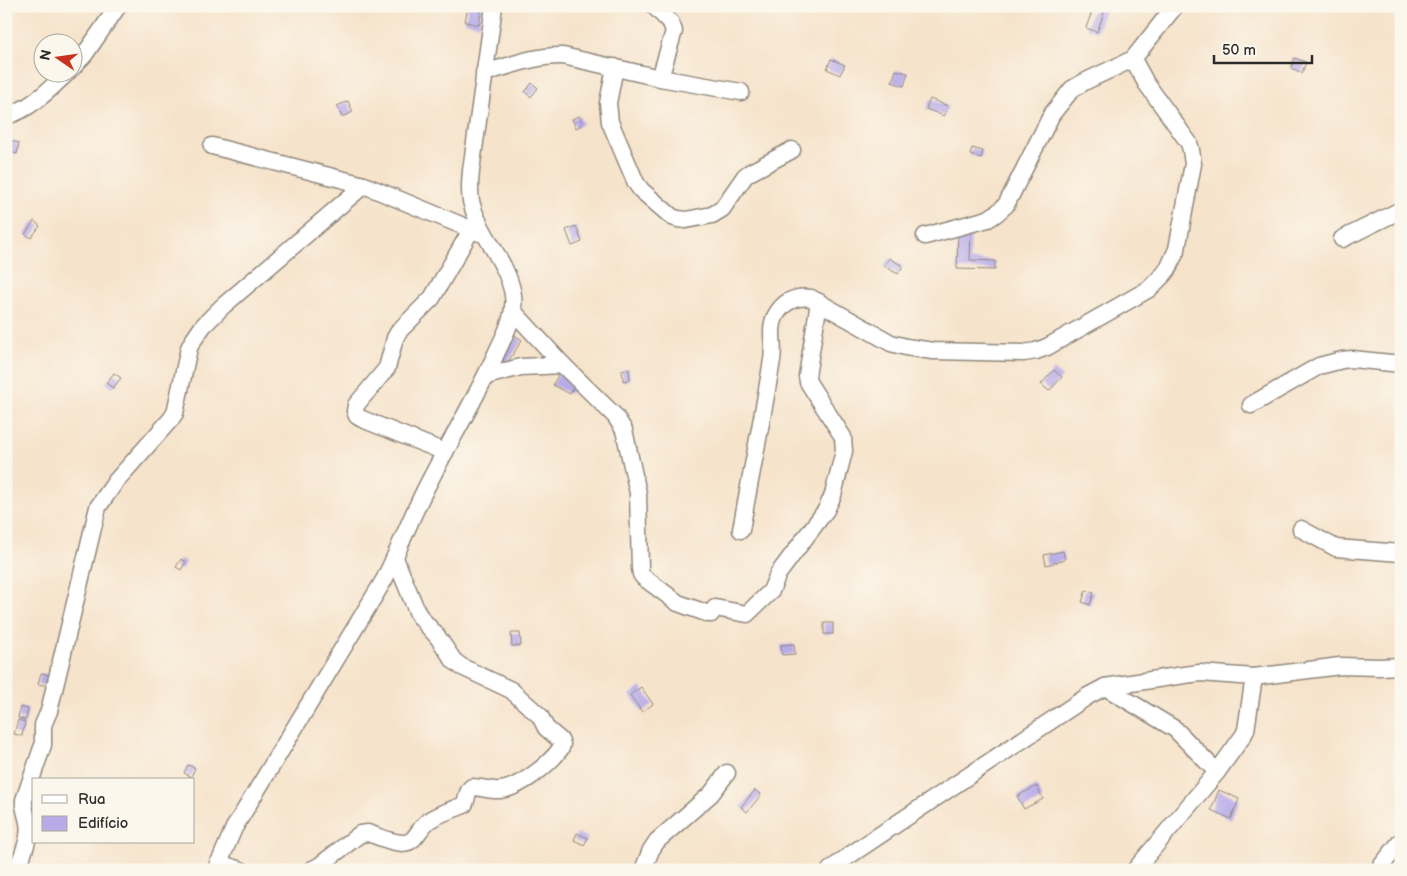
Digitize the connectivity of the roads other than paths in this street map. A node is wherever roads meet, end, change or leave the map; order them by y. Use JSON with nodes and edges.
{"nodes":[{"id":1,"x":118,"y":6,"type":"edge"},
{"id":2,"x":494,"y":6,"type":"edge"},
{"id":3,"x":654,"y":6,"type":"edge"},
{"id":4,"x":1175,"y":6,"type":"edge"},
{"id":5,"x":82,"y":58,"type":"edge"},
{"id":6,"x":1133,"y":59,"type":"junction"},
{"id":7,"x":615,"y":67,"type":"junction"},
{"id":8,"x":484,"y":73,"type":"junction"},
{"id":9,"x":660,"y":78,"type":"junction"},
{"id":10,"x":58,"y":82,"type":"edge"},
{"id":11,"x":741,"y":92,"type":"dead end"},
{"id":12,"x":6,"y":116,"type":"edge"},
{"id":13,"x":212,"y":146,"type":"dead end"},
{"id":14,"x":792,"y":150,"type":"dead end"},
{"id":15,"x":364,"y":185,"type":"junction"},
{"id":16,"x":1401,"y":210,"type":"edge"},
{"id":17,"x":471,"y":230,"type":"junction"},
{"id":18,"x":487,"y":236,"type":"junction"},
{"id":19,"x":925,"y":236,"type":"dead end"},
{"id":20,"x":1342,"y":240,"type":"dead end"},
{"id":21,"x":818,"y":302,"type":"junction"},
{"id":22,"x":513,"y":311,"type":"junction"},
{"id":23,"x":563,"y":364,"type":"junction"},
{"id":24,"x":1401,"y":364,"type":"edge"},
{"id":25,"x":486,"y":376,"type":"junction"},
{"id":26,"x":1251,"y":405,"type":"dead end"},
{"id":27,"x":444,"y":452,"type":"junction"},
{"id":28,"x":1302,"y":529,"type":"dead end"},
{"id":29,"x":741,"y":530,"type":"dead end"},
{"id":30,"x":1401,"y":553,"type":"edge"},
{"id":31,"x":395,"y":558,"type":"junction"},
{"id":32,"x":1401,"y":666,"type":"edge"},
{"id":33,"x":1254,"y":677,"type":"junction"},
{"id":34,"x":1105,"y":687,"type":"junction"},
{"id":35,"x":727,"y":772,"type":"dead end"},
{"id":36,"x":1218,"y":772,"type":"junction"},
{"id":37,"x":1401,"y":841,"type":"edge"},
{"id":38,"x":217,"y":866,"type":"edge"},
{"id":39,"x":15,"y":870,"type":"edge"},
{"id":40,"x":241,"y":870,"type":"edge"},
{"id":41,"x":311,"y":870,"type":"edge"},
{"id":42,"x":643,"y":870,"type":"edge"},
{"id":43,"x":830,"y":870,"type":"edge"},
{"id":44,"x":1135,"y":870,"type":"edge"},
{"id":45,"x":1378,"y":870,"type":"edge"}],
"edges":[{"from":1,"to":5,"type":"street"},
{"from":2,"to":8,"type":"street"},
{"from":3,"to":9,"type":"street"},
{"from":4,"to":6,"type":"street"},
{"from":6,"to":19,"type":"street"},
{"from":6,"to":21,"type":"street"},
{"from":7,"to":8,"type":"street"},
{"from":7,"to":9,"type":"street"},
{"from":7,"to":14,"type":"street"},
{"from":8,"to":18,"type":"street"},
{"from":9,"to":11,"type":"street"},
{"from":10,"to":12,"type":"street"},
{"from":13,"to":15,"type":"street"},
{"from":15,"to":17,"type":"street"},
{"from":15,"to":39,"type":"street"},
{"from":16,"to":20,"type":"street"},
{"from":17,"to":18,"type":"street"},
{"from":17,"to":27,"type":"street"},
{"from":18,"to":22,"type":"street"},
{"from":21,"to":23,"type":"street"},
{"from":21,"to":29,"type":"street"},
{"from":22,"to":23,"type":"street"},
{"from":22,"to":25,"type":"street"},
{"from":23,"to":25,"type":"street"},
{"from":24,"to":26,"type":"street"},
{"from":25,"to":27,"type":"street"},
{"from":27,"to":31,"type":"street"},
{"from":28,"to":30,"type":"street"},
{"from":31,"to":38,"type":"street"},
{"from":31,"to":41,"type":"street"},
{"from":32,"to":33,"type":"street"},
{"from":33,"to":34,"type":"street"},
{"from":33,"to":36,"type":"street"},
{"from":34,"to":36,"type":"street"},
{"from":34,"to":43,"type":"street"},
{"from":35,"to":42,"type":"street"},
{"from":36,"to":44,"type":"street"},
{"from":37,"to":45,"type":"street"},
{"from":38,"to":40,"type":"street"}]}
